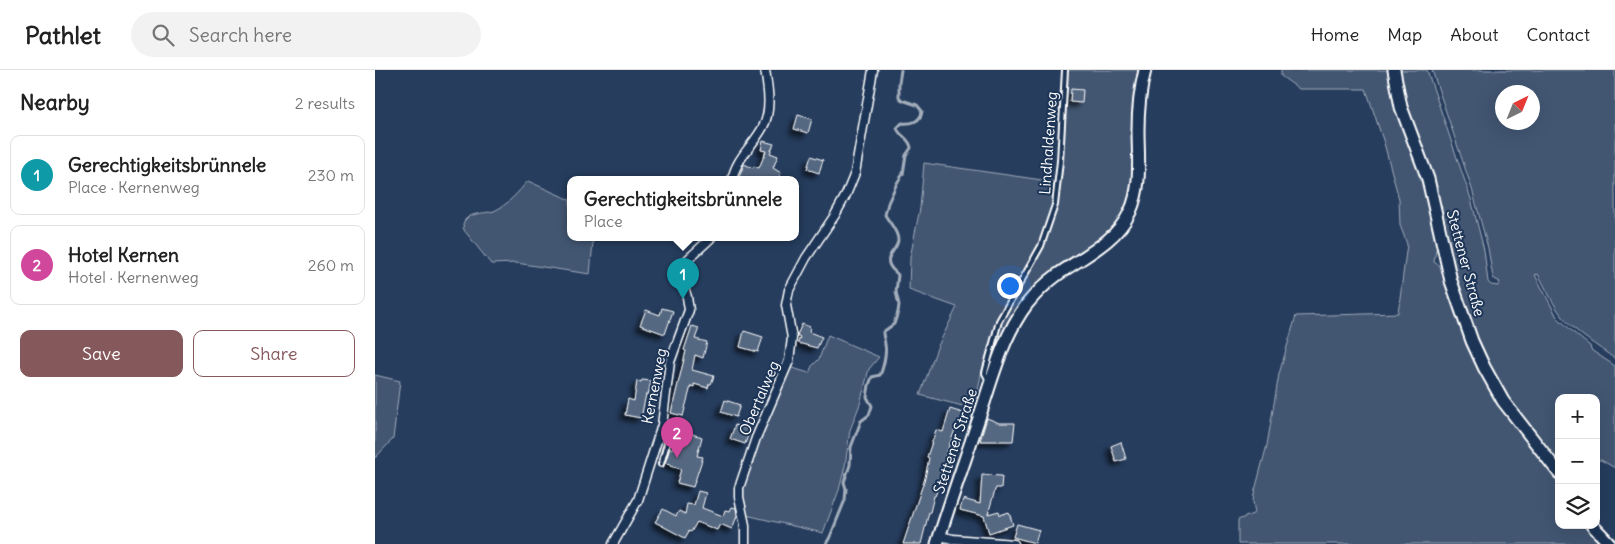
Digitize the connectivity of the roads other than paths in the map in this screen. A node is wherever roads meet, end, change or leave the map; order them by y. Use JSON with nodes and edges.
{"nodes":[{"id":1,"x":765,"y":70,"type":"edge"},
{"id":2,"x":873,"y":70,"type":"edge"},
{"id":3,"x":1065,"y":70,"type":"edge"},
{"id":4,"x":1145,"y":70,"type":"edge"},
{"id":5,"x":1394,"y":70,"type":"edge"},
{"id":6,"x":733,"y":176,"type":"edge"},
{"id":7,"x":708,"y":241,"type":"edge"},
{"id":8,"x":990,"y":382,"type":"junction"},
{"id":9,"x":662,"y":425,"type":"junction"},
{"id":10,"x":661,"y":464,"type":"dead end"},
{"id":11,"x":1555,"y":468,"type":"edge"},
{"id":12,"x":1596,"y":529,"type":"edge"},
{"id":13,"x":939,"y":540,"type":"edge"},
{"id":14,"x":613,"y":544,"type":"edge"},
{"id":15,"x":745,"y":544,"type":"edge"},
{"id":16,"x":1014,"y":544,"type":"edge"},
{"id":17,"x":1610,"y":544,"type":"edge"}],
"edges":[{"from":1,"to":6,"type":"street"},
{"from":2,"to":15,"type":"street","name":"Obertalweg"},
{"from":3,"to":8,"type":"lane","name":"Lindhaldenweg"},
{"from":4,"to":8,"type":"main road","name":"Stettener Straße"},
{"from":5,"to":11,"type":"main road","name":"Stettener Straße"},
{"from":7,"to":9,"type":"street","name":"Kernenweg"},
{"from":8,"to":13,"type":"main road","name":"Stettener Straße"},
{"from":9,"to":10,"type":"lane"},
{"from":9,"to":14,"type":"street","name":"Kernenweg"},
{"from":12,"to":17,"type":"main road"},
{"from":13,"to":16,"type":"street"}]}
